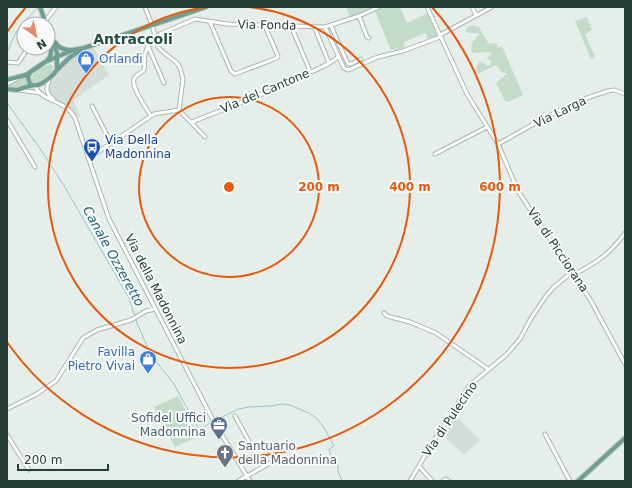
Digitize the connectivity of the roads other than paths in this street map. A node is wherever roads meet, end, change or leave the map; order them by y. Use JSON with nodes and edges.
{"nodes":[{"id":1,"x":56,"y":7,"type":"edge"},
{"id":2,"x":145,"y":7,"type":"edge"},
{"id":3,"x":206,"y":7,"type":"edge"},
{"id":4,"x":379,"y":7,"type":"edge"},
{"id":5,"x":427,"y":7,"type":"edge"},
{"id":6,"x":472,"y":7,"type":"edge"},
{"id":7,"x":492,"y":7,"type":"edge"},
{"id":8,"x":476,"y":15,"type":"junction"},
{"id":9,"x":49,"y":16,"type":"edge"},
{"id":10,"x":359,"y":16,"type":"junction"},
{"id":11,"x":210,"y":22,"type":"junction"},
{"id":12,"x":152,"y":25,"type":"junction"},
{"id":13,"x":265,"y":26,"type":"junction"},
{"id":14,"x":291,"y":26,"type":"junction"},
{"id":15,"x":314,"y":26,"type":"junction"},
{"id":16,"x":332,"y":26,"type":"junction"},
{"id":17,"x":325,"y":27,"type":"junction"},
{"id":18,"x":156,"y":36,"type":"junction"},
{"id":19,"x":440,"y":36,"type":"junction"},
{"id":20,"x":369,"y":38,"type":"dead end"},
{"id":21,"x":56,"y":44,"type":"edge"},
{"id":22,"x":148,"y":46,"type":"junction"},
{"id":23,"x":84,"y":48,"type":"junction"},
{"id":24,"x":73,"y":50,"type":"junction"},
{"id":25,"x":56,"y":52,"type":"edge"},
{"id":26,"x":23,"y":56,"type":"edge"},
{"id":27,"x":50,"y":56,"type":"edge"},
{"id":28,"x":338,"y":57,"type":"junction"},
{"id":29,"x":58,"y":58,"type":"junction"},
{"id":30,"x":361,"y":59,"type":"dead end"},
{"id":31,"x":50,"y":61,"type":"junction"},
{"id":32,"x":7,"y":62,"type":"edge"},
{"id":33,"x":45,"y":62,"type":"junction"},
{"id":34,"x":329,"y":63,"type":"junction"},
{"id":35,"x":57,"y":68,"type":"junction"},
{"id":36,"x":310,"y":71,"type":"junction"},
{"id":37,"x":30,"y":72,"type":"junction"},
{"id":38,"x":51,"y":77,"type":"junction"},
{"id":39,"x":20,"y":78,"type":"junction"},
{"id":40,"x":7,"y":80,"type":"edge"},
{"id":41,"x":164,"y":83,"type":"dead end"},
{"id":42,"x":7,"y":84,"type":"edge"},
{"id":43,"x":34,"y":85,"type":"junction"},
{"id":44,"x":7,"y":90,"type":"edge"},
{"id":45,"x":17,"y":90,"type":"junction"},
{"id":46,"x":40,"y":93,"type":"junction"},
{"id":47,"x":625,"y":94,"type":"edge"},
{"id":48,"x":58,"y":103,"type":"junction"},
{"id":49,"x":92,"y":106,"type":"dead end"},
{"id":50,"x":179,"y":110,"type":"junction"},
{"id":51,"x":151,"y":116,"type":"junction"},
{"id":52,"x":7,"y":120,"type":"edge"},
{"id":53,"x":192,"y":122,"type":"junction"},
{"id":54,"x":487,"y":127,"type":"junction"},
{"id":55,"x":205,"y":136,"type":"dead end"},
{"id":56,"x":111,"y":143,"type":"junction"},
{"id":57,"x":498,"y":144,"type":"junction"},
{"id":58,"x":435,"y":154,"type":"dead end"},
{"id":59,"x":89,"y":158,"type":"junction"},
{"id":60,"x":35,"y":167,"type":"dead end"},
{"id":61,"x":625,"y":233,"type":"edge"},
{"id":62,"x":572,"y":274,"type":"junction"},
{"id":63,"x":156,"y":309,"type":"junction"},
{"id":64,"x":384,"y":313,"type":"dead end"},
{"id":65,"x":625,"y":364,"type":"edge"},
{"id":66,"x":488,"y":369,"type":"junction"},
{"id":67,"x":7,"y":409,"type":"edge"},
{"id":68,"x":235,"y":416,"type":"dead end"},
{"id":69,"x":545,"y":434,"type":"dead end"},
{"id":70,"x":7,"y":435,"type":"edge"},
{"id":71,"x":625,"y":438,"type":"edge"},
{"id":72,"x":281,"y":457,"type":"dead end"},
{"id":73,"x":419,"y":466,"type":"junction"},
{"id":74,"x":264,"y":467,"type":"junction"},
{"id":75,"x":29,"y":470,"type":"dead end"},
{"id":76,"x":247,"y":476,"type":"junction"},
{"id":77,"x":238,"y":481,"type":"edge"},
{"id":78,"x":250,"y":481,"type":"edge"},
{"id":79,"x":410,"y":481,"type":"edge"},
{"id":80,"x":432,"y":481,"type":"edge"},
{"id":81,"x":443,"y":481,"type":"edge"},
{"id":82,"x":449,"y":481,"type":"edge"},
{"id":83,"x":570,"y":481,"type":"edge"},
{"id":84,"x":578,"y":481,"type":"edge"}],
"edges":[{"from":1,"to":9,"type":"street"},
{"from":2,"to":12,"type":"street"},
{"from":3,"to":12,"type":"main road"},
{"from":4,"to":10,"type":"street","name":"Via Fonda"},
{"from":5,"to":19,"type":"street","name":"Via di Picciorana"},
{"from":6,"to":8,"type":"street"},
{"from":7,"to":8,"type":"street"},
{"from":8,"to":19,"type":"street"},
{"from":10,"to":16,"type":"street","name":"Via Fonda"},
{"from":10,"to":20,"type":"street"},
{"from":11,"to":13,"type":"street","name":"Via Fonda"},
{"from":11,"to":13,"type":"street"},
{"from":11,"to":18,"type":"street","name":"Via Fonda"},
{"from":12,"to":18,"type":"street"},
{"from":12,"to":23,"type":"main road"},
{"from":13,"to":14,"type":"street","name":"Via Fonda"},
{"from":14,"to":15,"type":"street","name":"Via Fonda"},
{"from":14,"to":36,"type":"street"},
{"from":15,"to":17,"type":"street","name":"Via Fonda"},
{"from":15,"to":34,"type":"street"},
{"from":16,"to":17,"type":"street","name":"Via Fonda"},
{"from":16,"to":30,"type":"street"},
{"from":17,"to":28,"type":"street"},
{"from":18,"to":22,"type":"street","name":"Via Fonda"},
{"from":18,"to":50,"type":"street"},
{"from":19,"to":28,"type":"street"},
{"from":19,"to":54,"type":"street","name":"Via di Picciorana"},
{"from":21,"to":24,"type":"main road"},
{"from":22,"to":41,"type":"street"},
{"from":22,"to":51,"type":"street","name":"Via Fonda"},
{"from":23,"to":24,"type":"main road"},
{"from":23,"to":35,"type":"main road"},
{"from":24,"to":29,"type":"main road"},
{"from":25,"to":29,"type":"main road"},
{"from":26,"to":32,"type":"street"},
{"from":27,"to":33,"type":"main road"},
{"from":28,"to":34,"type":"street","name":"Via del Cantone"},
{"from":29,"to":31,"type":"main road"},
{"from":29,"to":35,"type":"main road"},
{"from":31,"to":33,"type":"main road"},
{"from":31,"to":35,"type":"main road"},
{"from":33,"to":37,"type":"main road"},
{"from":34,"to":36,"type":"street","name":"Via del Cantone"},
{"from":35,"to":38,"type":"main road"},
{"from":36,"to":53,"type":"street","name":"Via del Cantone"},
{"from":37,"to":39,"type":"main road"},
{"from":37,"to":43,"type":"main road"},
{"from":38,"to":43,"type":"main road"},
{"from":38,"to":48,"type":"street"},
{"from":39,"to":40,"type":"main road"},
{"from":39,"to":42,"type":"street"},
{"from":43,"to":45,"type":"main road"},
{"from":43,"to":46,"type":"street"},
{"from":44,"to":45,"type":"main road"},
{"from":45,"to":46,"type":"street"},
{"from":46,"to":48,"type":"street"},
{"from":47,"to":57,"type":"street","name":"Via Larga"},
{"from":48,"to":59,"type":"street","name":"Via della Madonnina"},
{"from":49,"to":56,"type":"street"},
{"from":50,"to":51,"type":"street"},
{"from":50,"to":53,"type":"street"},
{"from":51,"to":56,"type":"street"},
{"from":52,"to":60,"type":"street"},
{"from":53,"to":55,"type":"street"},
{"from":54,"to":57,"type":"street","name":"Via di Picciorana"},
{"from":54,"to":58,"type":"street"},
{"from":56,"to":59,"type":"street"},
{"from":57,"to":62,"type":"street","name":"Via di Picciorana"},
{"from":59,"to":63,"type":"street","name":"Via della Madonnina"},
{"from":61,"to":62,"type":"street","name":"Via di Pulecino"},
{"from":62,"to":65,"type":"street","name":"Via di Picciorana"},
{"from":62,"to":66,"type":"street","name":"Via di Pulecino"},
{"from":63,"to":67,"type":"street"},
{"from":63,"to":76,"type":"street","name":"Via della Madonnina"},
{"from":64,"to":66,"type":"street"},
{"from":66,"to":73,"type":"street","name":"Via di Pulecino"},
{"from":68,"to":74,"type":"street"},
{"from":69,"to":83,"type":"street"},
{"from":70,"to":75,"type":"street"},
{"from":71,"to":84,"type":"main road"},
{"from":72,"to":74,"type":"street"},
{"from":73,"to":79,"type":"street","name":"Via di Pulecino"},
{"from":73,"to":80,"type":"street"},
{"from":74,"to":76,"type":"street"},
{"from":76,"to":77,"type":"street"},
{"from":76,"to":78,"type":"street","name":"Via della Madonnina"},
{"from":81,"to":82,"type":"street"}]}
